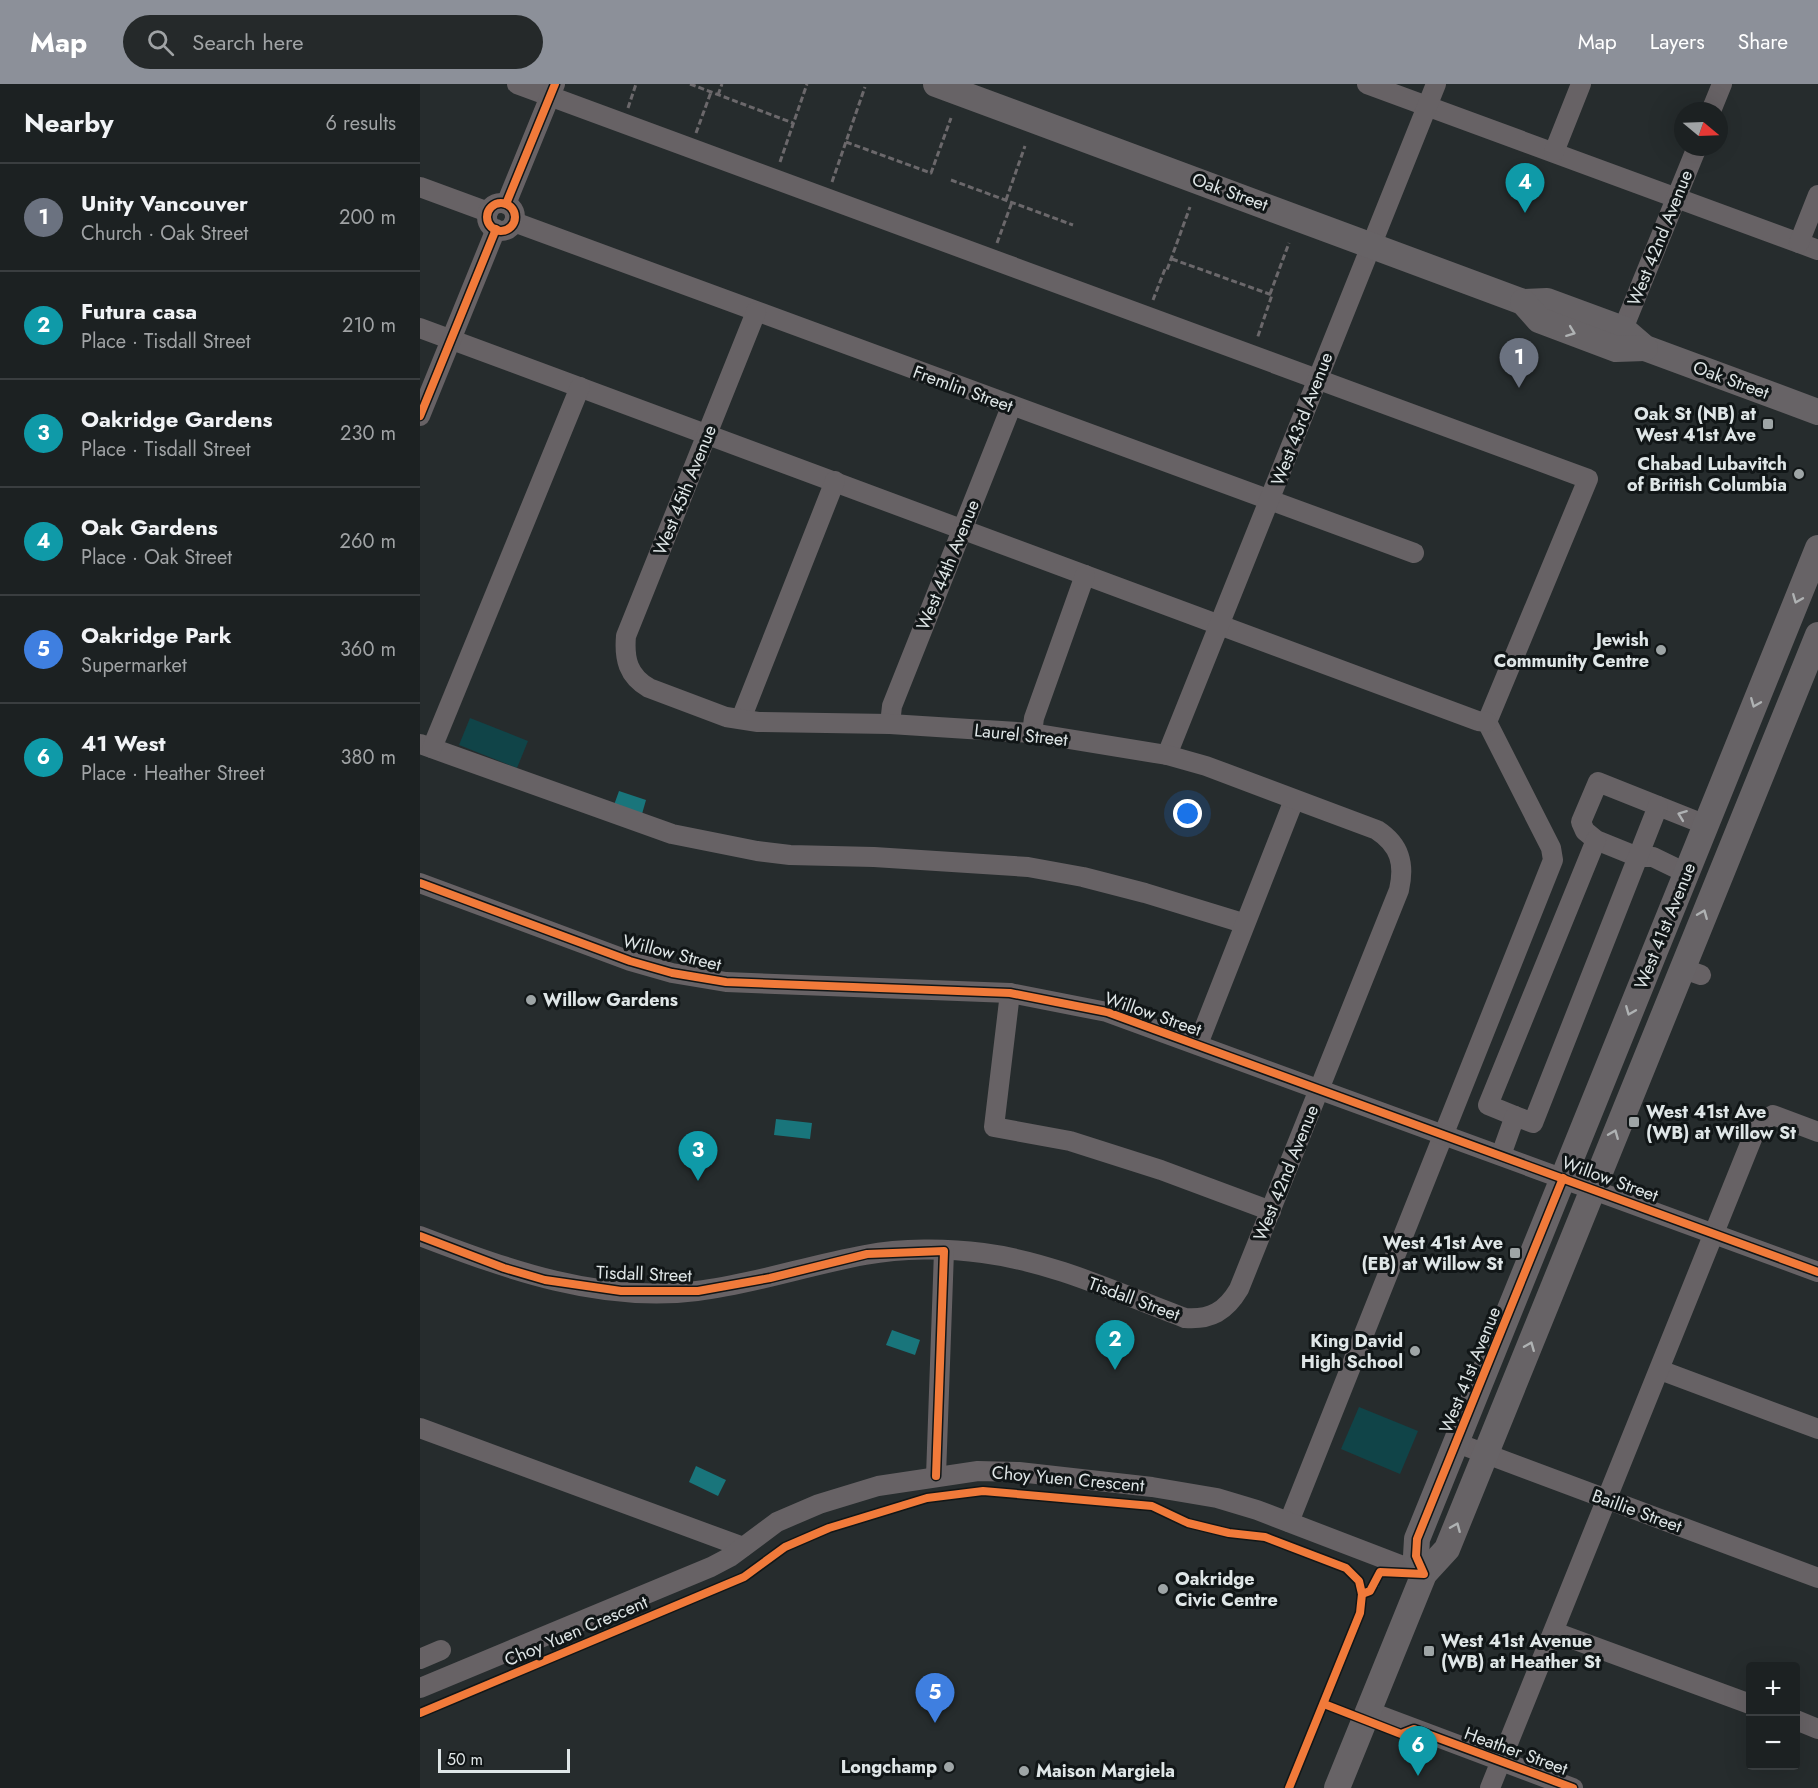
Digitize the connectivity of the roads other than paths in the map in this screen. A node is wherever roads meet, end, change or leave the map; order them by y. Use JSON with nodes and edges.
{"nodes":[{"id":1,"x":517,"y":84,"type":"edge"},
{"id":2,"x":936,"y":84,"type":"edge"},
{"id":3,"x":1367,"y":84,"type":"edge"},
{"id":4,"x":1436,"y":84,"type":"edge"},
{"id":5,"x":1581,"y":84,"type":"edge"},
{"id":6,"x":1722,"y":84,"type":"edge"},
{"id":7,"x":552,"y":90,"type":"edge"},
{"id":8,"x":1715,"y":102,"type":"edge"},
{"id":9,"x":1427,"y":106,"type":"junction"},
{"id":10,"x":1554,"y":152,"type":"junction"},
{"id":11,"x":1693,"y":156,"type":"edge"},
{"id":12,"x":420,"y":187,"type":"edge"},
{"id":13,"x":1818,"y":195,"type":"edge"},
{"id":14,"x":1676,"y":198,"type":"junction"},
{"id":15,"x":501,"y":217,"type":"junction"},
{"id":16,"x":1798,"y":243,"type":"junction"},
{"id":17,"x":1371,"y":244,"type":"junction"},
{"id":18,"x":1818,"y":250,"type":"edge"},
{"id":19,"x":1523,"y":302,"type":"junction"},
{"id":20,"x":756,"y":312,"type":"junction"},
{"id":21,"x":420,"y":328,"type":"edge"},
{"id":22,"x":1623,"y":329,"type":"junction"},
{"id":23,"x":451,"y":340,"type":"junction"},
{"id":24,"x":1645,"y":348,"type":"junction"},
{"id":25,"x":1317,"y":380,"type":"junction"},
{"id":26,"x":580,"y":387,"type":"junction"},
{"id":27,"x":1011,"y":407,"type":"junction"},
{"id":28,"x":1818,"y":412,"type":"edge"},
{"id":29,"x":420,"y":416,"type":"edge"},
{"id":30,"x":708,"y":433,"type":"junction"},
{"id":31,"x":835,"y":481,"type":"junction"},
{"id":32,"x":1269,"y":502,"type":"junction"},
{"id":33,"x":962,"y":530,"type":"junction"},
{"id":34,"x":1818,"y":548,"type":"edge"},
{"id":35,"x":1414,"y":553,"type":"dead end"},
{"id":36,"x":1086,"y":575,"type":"junction"},
{"id":37,"x":1220,"y":623,"type":"junction"},
{"id":38,"x":1818,"y":634,"type":"edge"},
{"id":39,"x":1777,"y":649,"type":"junction"},
{"id":40,"x":1812,"y":663,"type":"edge"},
{"id":41,"x":629,"y":669,"type":"joint"},
{"id":42,"x":741,"y":719,"type":"junction"},
{"id":43,"x":1488,"y":722,"type":"junction"},
{"id":44,"x":890,"y":724,"type":"junction"},
{"id":45,"x":1032,"y":733,"type":"junction"},
{"id":46,"x":426,"y":746,"type":"edge"},
{"id":47,"x":1167,"y":755,"type":"junction"},
{"id":48,"x":1294,"y":800,"type":"junction"},
{"id":49,"x":1658,"y":806,"type":"junction"},
{"id":50,"x":1706,"y":825,"type":"junction"},
{"id":51,"x":1596,"y":840,"type":"junction"},
{"id":52,"x":1400,"y":856,"type":"joint"},
{"id":53,"x":1638,"y":857,"type":"junction"},
{"id":54,"x":1686,"y":873,"type":"junction"},
{"id":55,"x":420,"y":883,"type":"edge"},
{"id":56,"x":1244,"y":923,"type":"junction"},
{"id":57,"x":1652,"y":957,"type":"junction"},
{"id":58,"x":1691,"y":972,"type":"junction"},
{"id":59,"x":1010,"y":993,"type":"junction"},
{"id":60,"x":1198,"y":1044,"type":"junction"},
{"id":61,"x":1320,"y":1090,"type":"junction"},
{"id":62,"x":1515,"y":1116,"type":"junction"},
{"id":63,"x":1818,"y":1132,"type":"edge"},
{"id":64,"x":1442,"y":1134,"type":"junction"},
{"id":65,"x":1501,"y":1155,"type":"junction"},
{"id":66,"x":1563,"y":1178,"type":"junction"},
{"id":67,"x":1592,"y":1188,"type":"junction"},
{"id":68,"x":1271,"y":1211,"type":"junction"},
{"id":69,"x":1714,"y":1234,"type":"junction"},
{"id":70,"x":420,"y":1236,"type":"edge"},
{"id":71,"x":944,"y":1251,"type":"junction"},
{"id":72,"x":1818,"y":1272,"type":"edge"},
{"id":73,"x":1216,"y":1314,"type":"joint"},
{"id":74,"x":1659,"y":1370,"type":"junction"},
{"id":75,"x":420,"y":1428,"type":"edge"},
{"id":76,"x":1818,"y":1429,"type":"edge"},
{"id":77,"x":1457,"y":1443,"type":"junction"},
{"id":78,"x":1486,"y":1455,"type":"junction"},
{"id":79,"x":936,"y":1476,"type":"junction"},
{"id":80,"x":1607,"y":1500,"type":"junction"},
{"id":81,"x":1288,"y":1522,"type":"junction"},
{"id":82,"x":743,"y":1546,"type":"junction"},
{"id":83,"x":1424,"y":1574,"type":"junction"},
{"id":84,"x":1818,"y":1578,"type":"edge"},
{"id":85,"x":1554,"y":1632,"type":"junction"},
{"id":86,"x":441,"y":1650,"type":"dead end"},
{"id":87,"x":420,"y":1659,"type":"edge"},
{"id":88,"x":420,"y":1688,"type":"edge"},
{"id":89,"x":1746,"y":1703,"type":"edge"},
{"id":90,"x":1368,"y":1711,"type":"junction"},
{"id":91,"x":1800,"y":1722,"type":"edge"},
{"id":92,"x":1818,"y":1729,"type":"edge"},
{"id":93,"x":1501,"y":1761,"type":"junction"},
{"id":94,"x":1336,"y":1788,"type":"edge"},
{"id":95,"x":1490,"y":1788,"type":"edge"},
{"id":96,"x":1573,"y":1788,"type":"edge"}],
"edges":[{"from":1,"to":7,"type":"street"},
{"from":2,"to":17,"type":"main road","name":"Oak Street"},
{"from":3,"to":9,"type":"street"},
{"from":4,"to":9,"type":"street","name":"West 43rd Avenue"},
{"from":5,"to":10,"type":"street"},
{"from":6,"to":8,"type":"street"},
{"from":7,"to":15,"type":"street"},
{"from":7,"to":25,"type":"street"},
{"from":9,"to":10,"type":"street"},
{"from":9,"to":17,"type":"street","name":"West 43rd Avenue"},
{"from":10,"to":14,"type":"street"},
{"from":11,"to":14,"type":"street","name":"West 42nd Avenue"},
{"from":12,"to":15,"type":"street","name":"Fremlin Street"},
{"from":13,"to":16,"type":"street"},
{"from":14,"to":16,"type":"street"},
{"from":14,"to":22,"type":"street","name":"West 42nd Avenue"},
{"from":15,"to":20,"type":"street","name":"Fremlin Street"},
{"from":15,"to":23,"type":"street"},
{"from":16,"to":18,"type":"street"},
{"from":17,"to":19,"type":"main road","name":"Oak Street"},
{"from":17,"to":25,"type":"street","name":"West 43rd Avenue"},
{"from":19,"to":22,"type":"main road","name":"Oak Street"},
{"from":19,"to":24,"type":"main road","name":"Oak Street","one_way":true},
{"from":20,"to":27,"type":"street","name":"Fremlin Street"},
{"from":20,"to":30,"type":"street","name":"West 45th Avenue"},
{"from":21,"to":23,"type":"street"},
{"from":22,"to":24,"type":"main road","name":"Oak Street"},
{"from":23,"to":26,"type":"street"},
{"from":23,"to":29,"type":"street"},
{"from":24,"to":28,"type":"main road","name":"Oak Street"},
{"from":25,"to":32,"type":"street","name":"West 43rd Avenue"},
{"from":25,"to":43,"type":"street"},
{"from":26,"to":30,"type":"street"},
{"from":26,"to":46,"type":"street"},
{"from":27,"to":32,"type":"street","name":"Fremlin Street"},
{"from":27,"to":33,"type":"street","name":"West 44th Avenue"},
{"from":30,"to":31,"type":"street"},
{"from":30,"to":41,"type":"street","name":"West 45th Avenue"},
{"from":31,"to":33,"type":"street"},
{"from":31,"to":42,"type":"street"},
{"from":32,"to":35,"type":"street","name":"Fremlin Street"},
{"from":32,"to":37,"type":"street","name":"West 43rd Avenue"},
{"from":33,"to":36,"type":"street"},
{"from":33,"to":44,"type":"street","name":"West 44th Avenue"},
{"from":34,"to":39,"type":"main road","name":"West 41st Avenue","one_way":true},
{"from":36,"to":37,"type":"street"},
{"from":36,"to":45,"type":"street"},
{"from":37,"to":43,"type":"street"},
{"from":37,"to":47,"type":"street","name":"West 43rd Avenue"},
{"from":38,"to":40,"type":"main road","name":"West 41st Avenue"},
{"from":39,"to":40,"type":"main road"},
{"from":39,"to":50,"type":"main road","name":"West 41st Avenue","one_way":true},
{"from":58,"to":40,"type":"main road","name":"West 41st Avenue","one_way":true},
{"from":41,"to":42,"type":"street","name":"Laurel Street"},
{"from":42,"to":44,"type":"street","name":"Laurel Street"},
{"from":43,"to":64,"type":"street"},
{"from":44,"to":45,"type":"street","name":"Laurel Street"},
{"from":45,"to":47,"type":"street","name":"Laurel Street"},
{"from":46,"to":56,"type":"street"},
{"from":47,"to":48,"type":"street","name":"Laurel Street"},
{"from":48,"to":52,"type":"street","name":"Laurel Street"},
{"from":48,"to":56,"type":"street"},
{"from":50,"to":49,"type":"street","one_way":true},
{"from":49,"to":51,"type":"street"},
{"from":49,"to":53,"type":"street"},
{"from":50,"to":54,"type":"main road","name":"West 41st Avenue"},
{"from":51,"to":53,"type":"street"},
{"from":51,"to":62,"type":"street"},
{"from":52,"to":61,"type":"street","name":"West 42nd Avenue"},
{"from":53,"to":54,"type":"street"},
{"from":53,"to":62,"type":"street"},
{"from":54,"to":57,"type":"main road","name":"West 41st Avenue"},
{"from":55,"to":59,"type":"street","name":"Willow Street"},
{"from":56,"to":60,"type":"street"},
{"from":57,"to":58,"type":"main road"},
{"from":57,"to":66,"type":"main road","name":"West 41st Avenue","one_way":true},
{"from":67,"to":58,"type":"main road","name":"West 41st Avenue","one_way":true},
{"from":59,"to":60,"type":"street","name":"Willow Street"},
{"from":59,"to":68,"type":"street"},
{"from":60,"to":61,"type":"street","name":"Willow Street"},
{"from":61,"to":64,"type":"street","name":"Willow Street"},
{"from":61,"to":68,"type":"street","name":"West 42nd Avenue"},
{"from":62,"to":65,"type":"street"},
{"from":63,"to":69,"type":"street"},
{"from":64,"to":65,"type":"street","name":"Willow Street"},
{"from":64,"to":81,"type":"street"},
{"from":65,"to":66,"type":"street","name":"Willow Street"},
{"from":66,"to":67,"type":"street","name":"Willow Street"},
{"from":66,"to":77,"type":"main road","name":"West 41st Avenue"},
{"from":67,"to":69,"type":"street","name":"Willow Street"},
{"from":78,"to":67,"type":"main road","name":"West 41st Avenue","one_way":true},
{"from":68,"to":73,"type":"street","name":"West 42nd Avenue"},
{"from":69,"to":72,"type":"street","name":"Willow Street"},
{"from":69,"to":74,"type":"street"},
{"from":70,"to":71,"type":"street","name":"Tisdall Street"},
{"from":71,"to":73,"type":"street","name":"Tisdall Street"},
{"from":71,"to":79,"type":"street"},
{"from":74,"to":76,"type":"street"},
{"from":74,"to":80,"type":"street"},
{"from":75,"to":82,"type":"street"},
{"from":77,"to":78,"type":"street","name":"Baillie Street"},
{"from":77,"to":83,"type":"main road","name":"West 41st Avenue"},
{"from":78,"to":80,"type":"street","name":"Baillie Street"},
{"from":83,"to":78,"type":"main road","name":"West 41st Avenue","one_way":true},
{"from":79,"to":81,"type":"street","name":"Choy Yuen Crescent"},
{"from":79,"to":82,"type":"street","name":"Choy Yuen Crescent"},
{"from":80,"to":84,"type":"street","name":"Baillie Street"},
{"from":80,"to":85,"type":"street"},
{"from":81,"to":83,"type":"street","name":"Choy Yuen Crescent"},
{"from":82,"to":88,"type":"street","name":"Choy Yuen Crescent"},
{"from":83,"to":90,"type":"main road","name":"West 41st Avenue"},
{"from":85,"to":89,"type":"street"},
{"from":85,"to":93,"type":"street"},
{"from":86,"to":87,"type":"street"},
{"from":90,"to":93,"type":"street","name":"Heather Street"},
{"from":90,"to":94,"type":"main road","name":"West 41st Avenue"},
{"from":91,"to":92,"type":"street"},
{"from":93,"to":95,"type":"street"},
{"from":93,"to":96,"type":"street","name":"Heather Street"}]}
